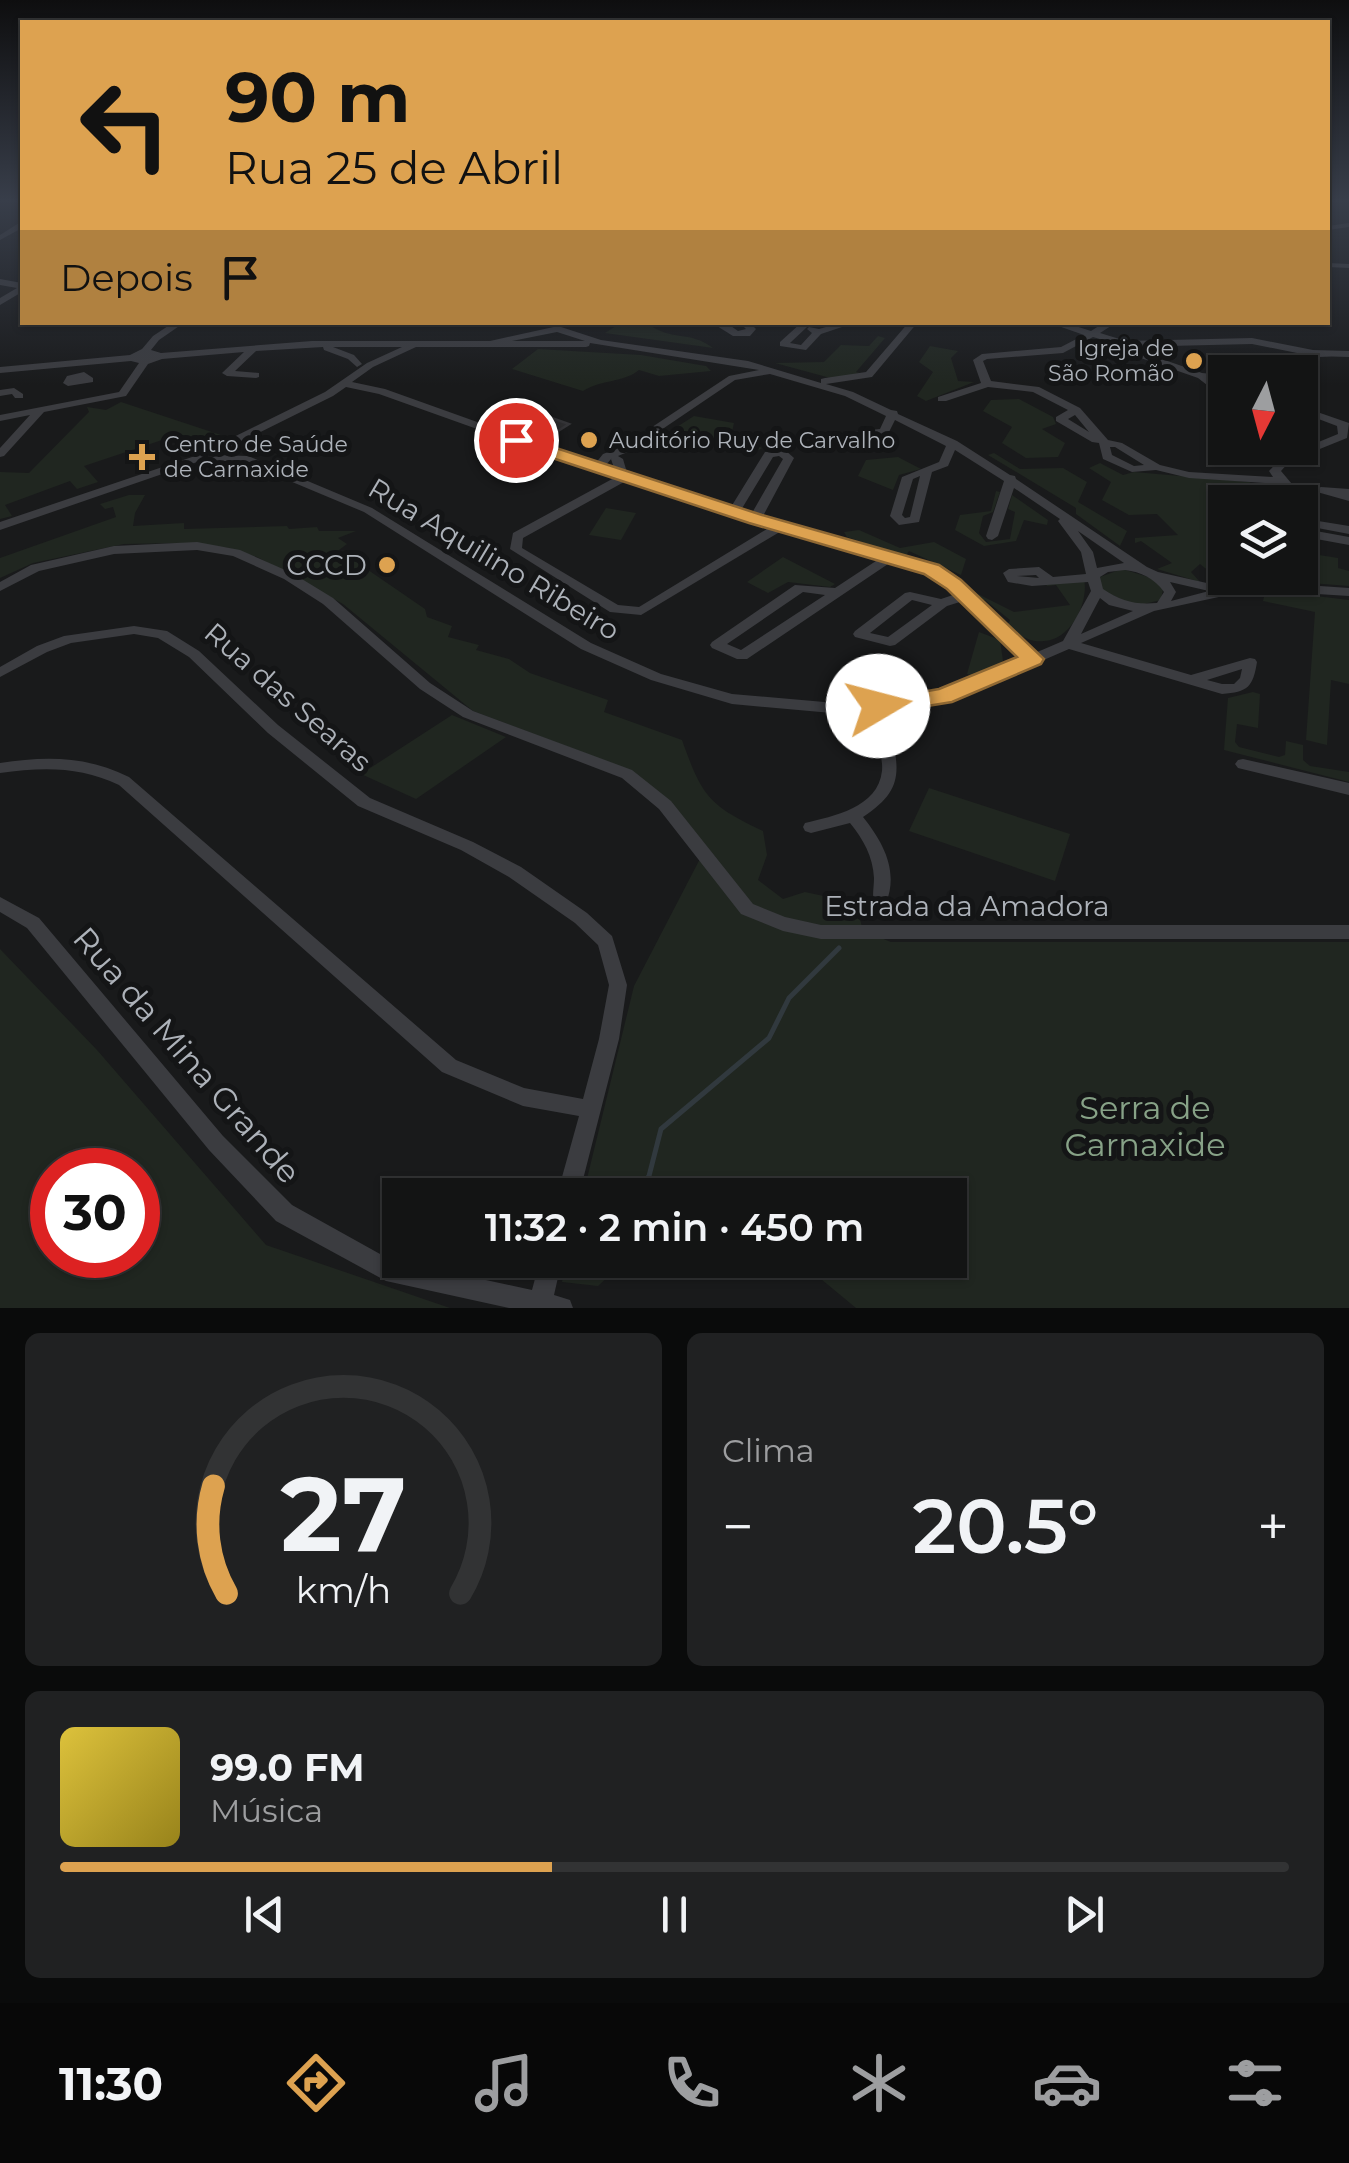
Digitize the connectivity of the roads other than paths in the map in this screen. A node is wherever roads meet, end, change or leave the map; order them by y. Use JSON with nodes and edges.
{"nodes":[{"id":1,"x":176,"y":325,"type":"edge"},
{"id":2,"x":724,"y":325,"type":"edge"},
{"id":3,"x":747,"y":325,"type":"edge"},
{"id":4,"x":800,"y":325,"type":"edge"},
{"id":5,"x":803,"y":325,"type":"edge"},
{"id":6,"x":911,"y":325,"type":"edge"},
{"id":7,"x":1061,"y":325,"type":"edge"},
{"id":8,"x":1070,"y":325,"type":"edge"},
{"id":9,"x":1110,"y":325,"type":"edge"},
{"id":10,"x":840,"y":326,"type":"dead end"},
{"id":11,"x":1065,"y":326,"type":"junction"},
{"id":12,"x":540,"y":328,"type":"edge"},
{"id":13,"x":565,"y":329,"type":"edge"},
{"id":14,"x":818,"y":332,"type":"junction"},
{"id":15,"x":1094,"y":336,"type":"junction"},
{"id":16,"x":1059,"y":340,"type":"dead end"},
{"id":17,"x":1228,"y":340,"type":"junction"},
{"id":18,"x":427,"y":342,"type":"junction"},
{"id":19,"x":494,"y":342,"type":"junction"},
{"id":20,"x":1119,"y":342,"type":"junction"},
{"id":21,"x":373,"y":343,"type":"junction"},
{"id":22,"x":600,"y":343,"type":"junction"},
{"id":23,"x":312,"y":344,"type":"junction"},
{"id":24,"x":539,"y":344,"type":"junction"},
{"id":25,"x":558,"y":344,"type":"junction"},
{"id":26,"x":1075,"y":345,"type":"junction"},
{"id":27,"x":254,"y":347,"type":"junction"},
{"id":28,"x":1261,"y":350,"type":"dead end"},
{"id":29,"x":1311,"y":353,"type":"junction"},
{"id":30,"x":1349,"y":354,"type":"edge"},
{"id":31,"x":1306,"y":355,"type":"edge"},
{"id":32,"x":145,"y":357,"type":"junction"},
{"id":33,"x":1149,"y":358,"type":"junction"},
{"id":34,"x":722,"y":359,"type":"junction"},
{"id":35,"x":361,"y":368,"type":"junction"},
{"id":36,"x":0,"y":370,"type":"edge"},
{"id":37,"x":778,"y":372,"type":"junction"},
{"id":38,"x":256,"y":375,"type":"dead end"},
{"id":39,"x":1202,"y":376,"type":"junction"},
{"id":40,"x":1208,"y":377,"type":"edge"},
{"id":41,"x":732,"y":378,"type":"junction"},
{"id":42,"x":865,"y":379,"type":"junction"},
{"id":43,"x":1208,"y":379,"type":"edge"},
{"id":44,"x":809,"y":381,"type":"junction"},
{"id":45,"x":346,"y":384,"type":"junction"},
{"id":46,"x":987,"y":384,"type":"junction"},
{"id":47,"x":848,"y":394,"type":"junction"},
{"id":48,"x":942,"y":400,"type":"dead end"},
{"id":49,"x":880,"y":407,"type":"junction"},
{"id":50,"x":1076,"y":410,"type":"junction"},
{"id":51,"x":40,"y":412,"type":"junction"},
{"id":52,"x":894,"y":413,"type":"junction"},
{"id":53,"x":1318,"y":416,"type":"edge"},
{"id":54,"x":0,"y":418,"type":"edge"},
{"id":55,"x":1345,"y":425,"type":"edge"},
{"id":56,"x":883,"y":432,"type":"dead end"},
{"id":57,"x":252,"y":434,"type":"junction"},
{"id":58,"x":953,"y":443,"type":"junction"},
{"id":59,"x":1103,"y":443,"type":"junction"},
{"id":60,"x":1318,"y":444,"type":"edge"},
{"id":61,"x":2,"y":451,"type":"edge"},
{"id":62,"x":617,"y":455,"type":"junction"},
{"id":63,"x":199,"y":458,"type":"junction"},
{"id":64,"x":244,"y":458,"type":"junction"},
{"id":65,"x":570,"y":460,"type":"junction"},
{"id":66,"x":1280,"y":465,"type":"edge"},
{"id":67,"x":596,"y":469,"type":"junction"},
{"id":68,"x":927,"y":471,"type":"dead end"},
{"id":69,"x":623,"y":478,"type":"junction"},
{"id":70,"x":1011,"y":478,"type":"junction"},
{"id":71,"x":1279,"y":480,"type":"junction"},
{"id":72,"x":1283,"y":485,"type":"edge"},
{"id":73,"x":746,"y":492,"type":"junction"},
{"id":74,"x":768,"y":496,"type":"junction"},
{"id":75,"x":1054,"y":508,"type":"junction"},
{"id":76,"x":734,"y":512,"type":"junction"},
{"id":77,"x":756,"y":519,"type":"junction"},
{"id":78,"x":0,"y":526,"type":"edge"},
{"id":79,"x":779,"y":526,"type":"junction"},
{"id":80,"x":1318,"y":528,"type":"edge"},
{"id":81,"x":1349,"y":530,"type":"edge"},
{"id":82,"x":1318,"y":532,"type":"edge"},
{"id":83,"x":992,"y":536,"type":"dead end"},
{"id":84,"x":1349,"y":541,"type":"edge"},
{"id":85,"x":890,"y":557,"type":"junction"},
{"id":86,"x":1150,"y":573,"type":"junction"},
{"id":87,"x":1049,"y":580,"type":"dead end"},
{"id":88,"x":1095,"y":582,"type":"junction"},
{"id":89,"x":0,"y":587,"type":"edge"},
{"id":90,"x":1208,"y":588,"type":"edge"},
{"id":91,"x":1318,"y":591,"type":"edge"},
{"id":92,"x":838,"y":592,"type":"junction"},
{"id":93,"x":1349,"y":592,"type":"edge"},
{"id":94,"x":1212,"y":595,"type":"edge"},
{"id":95,"x":964,"y":596,"type":"junction"},
{"id":96,"x":942,"y":603,"type":"junction"},
{"id":97,"x":1155,"y":607,"type":"junction"},
{"id":98,"x":1068,"y":644,"type":"junction"},
{"id":99,"x":1033,"y":659,"type":"junction"},
{"id":100,"x":0,"y":673,"type":"edge"},
{"id":101,"x":1191,"y":680,"type":"dead end"},
{"id":102,"x":909,"y":704,"type":"junction"},
{"id":103,"x":847,"y":709,"type":"junction"},
{"id":104,"x":884,"y":736,"type":"junction"},
{"id":105,"x":1243,"y":764,"type":"dead end"},
{"id":106,"x":0,"y":768,"type":"edge"},
{"id":107,"x":1349,"y":789,"type":"edge"},
{"id":108,"x":852,"y":815,"type":"junction"},
{"id":109,"x":811,"y":827,"type":"dead end"},
{"id":110,"x":880,"y":898,"type":"dead end"},
{"id":111,"x":0,"y":904,"type":"edge"},
{"id":112,"x":1349,"y":932,"type":"edge"},
{"id":113,"x":590,"y":1109,"type":"junction"},
{"id":114,"x":572,"y":1178,"type":"edge"},
{"id":115,"x":551,"y":1278,"type":"edge"},
{"id":116,"x":551,"y":1306,"type":"edge"}],
"edges":[{"from":1,"to":32,"type":"street"},
{"from":2,"to":3,"type":"street"},
{"from":4,"to":14,"type":"street"},
{"from":5,"to":14,"type":"street"},
{"from":6,"to":42,"type":"street"},
{"from":7,"to":11,"type":"street"},
{"from":8,"to":11,"type":"street"},
{"from":9,"to":15,"type":"street"},
{"from":10,"to":14,"type":"street"},
{"from":11,"to":15,"type":"street"},
{"from":12,"to":13,"type":"street"},
{"from":12,"to":19,"type":"street"},
{"from":12,"to":24,"type":"street"},
{"from":13,"to":22,"type":"street"},
{"from":13,"to":25,"type":"street"},
{"from":15,"to":20,"type":"street"},
{"from":15,"to":26,"type":"street"},
{"from":16,"to":26,"type":"street"},
{"from":17,"to":20,"type":"street"},
{"from":17,"to":29,"type":"street"},
{"from":17,"to":33,"type":"street"},
{"from":18,"to":19,"type":"street"},
{"from":18,"to":21,"type":"street"},
{"from":18,"to":35,"type":"street"},
{"from":19,"to":24,"type":"street"},
{"from":20,"to":33,"type":"street"},
{"from":21,"to":23,"type":"street"},
{"from":21,"to":35,"type":"street"},
{"from":22,"to":25,"type":"street"},
{"from":22,"to":34,"type":"street"},
{"from":23,"to":27,"type":"street"},
{"from":23,"to":35,"type":"street"},
{"from":24,"to":25,"type":"street"},
{"from":26,"to":46,"type":"street"},
{"from":27,"to":32,"type":"street"},
{"from":27,"to":38,"type":"street"},
{"from":28,"to":29,"type":"street"},
{"from":29,"to":30,"type":"street"},
{"from":29,"to":31,"type":"street"},
{"from":32,"to":36,"type":"street"},
{"from":32,"to":51,"type":"street"},
{"from":33,"to":39,"type":"street"},
{"from":34,"to":37,"type":"street"},
{"from":34,"to":41,"type":"street"},
{"from":35,"to":45,"type":"street"},
{"from":37,"to":41,"type":"street"},
{"from":37,"to":44,"type":"street"},
{"from":39,"to":40,"type":"street"},
{"from":39,"to":43,"type":"street"},
{"from":41,"to":62,"type":"street"},
{"from":42,"to":44,"type":"street"},
{"from":42,"to":47,"type":"street"},
{"from":42,"to":49,"type":"street"},
{"from":44,"to":47,"type":"street"},
{"from":45,"to":57,"type":"street"},
{"from":45,"to":65,"type":"street"},
{"from":46,"to":48,"type":"street"},
{"from":46,"to":50,"type":"street"},
{"from":47,"to":49,"type":"street"},
{"from":49,"to":52,"type":"street"},
{"from":50,"to":59,"type":"street"},
{"from":50,"to":59,"type":"street"},
{"from":51,"to":54,"type":"street"},
{"from":51,"to":61,"type":"street"},
{"from":52,"to":56,"type":"street"},
{"from":52,"to":58,"type":"street"},
{"from":53,"to":55,"type":"street"},
{"from":55,"to":60,"type":"street"},
{"from":57,"to":63,"type":"street"},
{"from":57,"to":64,"type":"street"},
{"from":58,"to":68,"type":"street"},
{"from":58,"to":70,"type":"street"},
{"from":59,"to":71,"type":"street"},
{"from":62,"to":65,"type":"street"},
{"from":62,"to":67,"type":"street"},
{"from":62,"to":69,"type":"street"},
{"from":63,"to":64,"type":"street","name":"Rua Aquilino Ribeiro"},
{"from":63,"to":78,"type":"street","name":"Rua Aquilino Ribeiro"},
{"from":64,"to":103,"type":"street","name":"Rua Aquilino Ribeiro"},
{"from":65,"to":67,"type":"street"},
{"from":66,"to":71,"type":"street"},
{"from":67,"to":69,"type":"street"},
{"from":69,"to":76,"type":"street"},
{"from":69,"to":79,"type":"street"},
{"from":70,"to":75,"type":"street"},
{"from":70,"to":83,"type":"street"},
{"from":71,"to":72,"type":"street"},
{"from":73,"to":74,"type":"street"},
{"from":73,"to":74,"type":"street"},
{"from":73,"to":76,"type":"street"},
{"from":74,"to":77,"type":"street"},
{"from":75,"to":86,"type":"street"},
{"from":75,"to":88,"type":"street"},
{"from":76,"to":77,"type":"street"},
{"from":77,"to":79,"type":"street"},
{"from":79,"to":85,"type":"street"},
{"from":80,"to":81,"type":"street"},
{"from":82,"to":84,"type":"street"},
{"from":85,"to":92,"type":"street"},
{"from":85,"to":95,"type":"street"},
{"from":86,"to":88,"type":"street"},
{"from":86,"to":90,"type":"street"},
{"from":86,"to":97,"type":"street"},
{"from":87,"to":88,"type":"street"},
{"from":88,"to":97,"type":"street"},
{"from":88,"to":98,"type":"street"},
{"from":89,"to":112,"type":"street","name":"Estrada da Amadora"},
{"from":91,"to":93,"type":"street"},
{"from":92,"to":92,"type":"street"},
{"from":94,"to":97,"type":"street","name":"Rua Aquilino Ribeiro"},
{"from":95,"to":96,"type":"street"},
{"from":95,"to":99,"type":"street"},
{"from":96,"to":96,"type":"street"},
{"from":97,"to":98,"type":"street","name":"Rua Aquilino Ribeiro"},
{"from":98,"to":99,"type":"street","name":"Rua Aquilino Ribeiro"},
{"from":98,"to":101,"type":"street"},
{"from":99,"to":102,"type":"street","name":"Rua Aquilino Ribeiro"},
{"from":100,"to":113,"type":"street","name":"Rua das Searas"},
{"from":102,"to":103,"type":"street","name":"Rua Aquilino Ribeiro"},
{"from":102,"to":104,"type":"street"},
{"from":103,"to":104,"type":"street"},
{"from":104,"to":108,"type":"street"},
{"from":105,"to":107,"type":"street"},
{"from":106,"to":113,"type":"street"},
{"from":108,"to":109,"type":"street"},
{"from":108,"to":110,"type":"street"},
{"from":111,"to":116,"type":"street","name":"Rua da Mina Grande"},
{"from":113,"to":114,"type":"street","name":"Rua das Searas"},
{"from":115,"to":116,"type":"street"}]}
